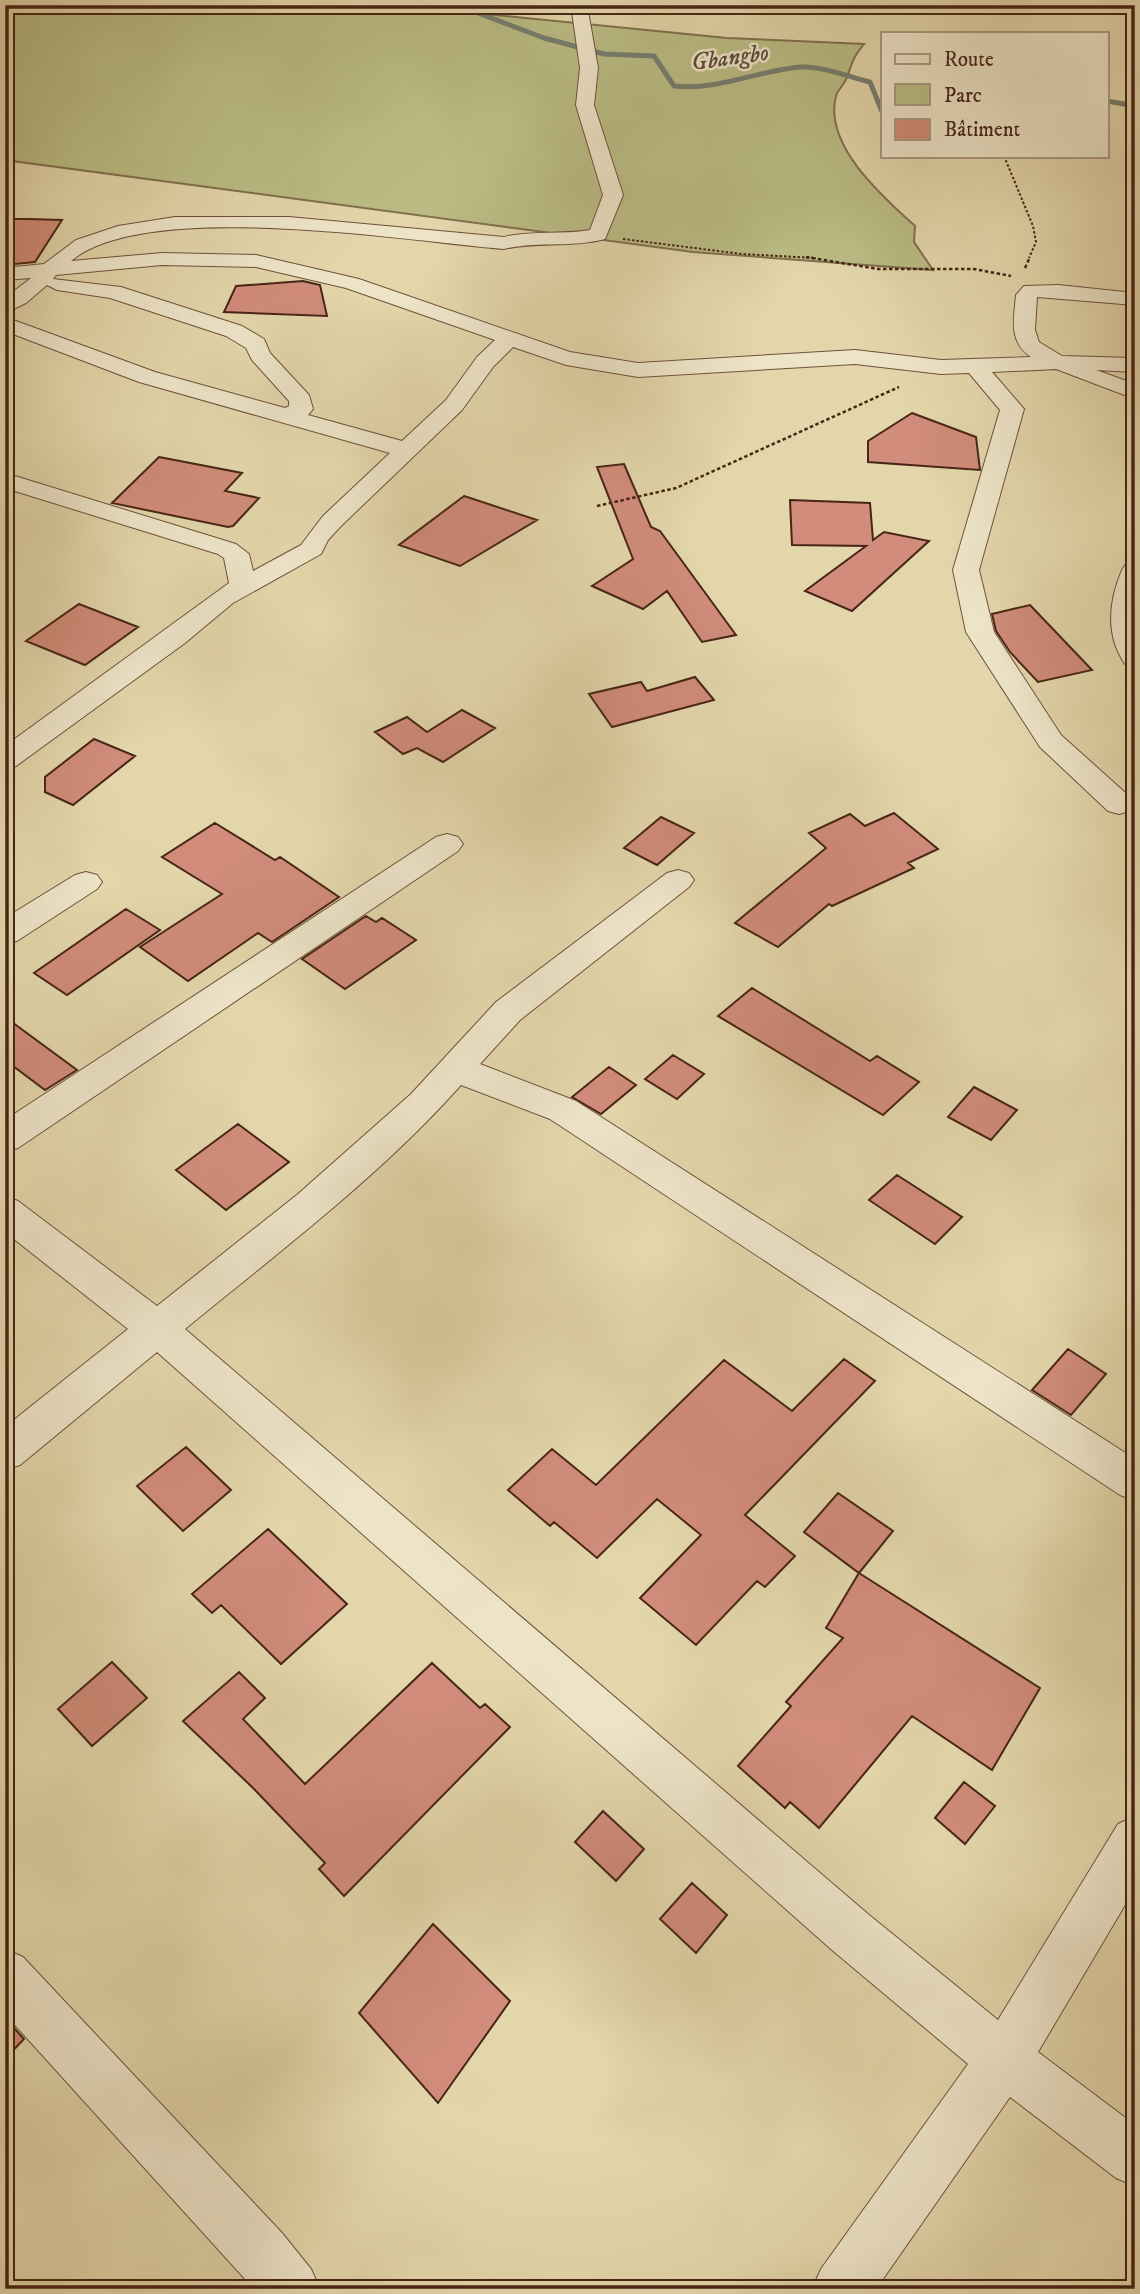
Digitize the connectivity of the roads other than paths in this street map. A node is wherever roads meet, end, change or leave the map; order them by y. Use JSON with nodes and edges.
{"nodes":[{"id":1,"x":579,"y":5,"type":"edge"},
{"id":2,"x":5,"y":274,"type":"edge"},
{"id":3,"x":45,"y":276,"type":"junction"},
{"id":4,"x":1135,"y":299,"type":"edge"},
{"id":5,"x":5,"y":307,"type":"edge"},
{"id":6,"x":5,"y":323,"type":"edge"},
{"id":7,"x":511,"y":337,"type":"junction"},
{"id":8,"x":1058,"y":362,"type":"junction"},
{"id":9,"x":974,"y":365,"type":"junction"},
{"id":10,"x":1135,"y":365,"type":"edge"},
{"id":11,"x":1135,"y":393,"type":"edge"},
{"id":12,"x":290,"y":415,"type":"junction"},
{"id":13,"x":406,"y":450,"type":"junction"},
{"id":14,"x":5,"y":480,"type":"edge"},
{"id":15,"x":1135,"y":570,"type":"edge"},
{"id":16,"x":243,"y":585,"type":"junction"},
{"id":17,"x":1135,"y":658,"type":"edge"},
{"id":18,"x":5,"y":760,"type":"edge"},
{"id":19,"x":1119,"y":804,"type":"dead end"},
{"id":20,"x":447,"y":844,"type":"dead end"},
{"id":21,"x":678,"y":880,"type":"dead end"},
{"id":22,"x":86,"y":881,"type":"dead end"},
{"id":23,"x":5,"y":933,"type":"edge"},
{"id":24,"x":456,"y":1069,"type":"junction"},
{"id":25,"x":5,"y":1138,"type":"edge"},
{"id":26,"x":5,"y":1211,"type":"edge"},
{"id":27,"x":159,"y":1330,"type":"junction"},
{"id":28,"x":5,"y":1452,"type":"edge"},
{"id":29,"x":1135,"y":1482,"type":"edge"},
{"id":30,"x":1135,"y":1841,"type":"edge"},
{"id":31,"x":5,"y":1975,"type":"edge"},
{"id":32,"x":1003,"y":2059,"type":"junction"},
{"id":33,"x":1135,"y":2159,"type":"edge"},
{"id":34,"x":291,"y":2289,"type":"edge"},
{"id":35,"x":841,"y":2289,"type":"edge"}],
"edges":[{"from":1,"to":3,"type":"street"},
{"from":2,"to":3,"type":"street"},
{"from":3,"to":5,"type":"street"},
{"from":3,"to":7,"type":"street"},
{"from":3,"to":12,"type":"street"},
{"from":4,"to":8,"type":"street"},
{"from":6,"to":12,"type":"street"},
{"from":7,"to":9,"type":"street"},
{"from":7,"to":13,"type":"street"},
{"from":8,"to":9,"type":"street"},
{"from":8,"to":10,"type":"street"},
{"from":8,"to":11,"type":"street"},
{"from":9,"to":19,"type":"street"},
{"from":12,"to":13,"type":"street"},
{"from":13,"to":16,"type":"street"},
{"from":14,"to":16,"type":"street"},
{"from":15,"to":17,"type":"street"},
{"from":16,"to":18,"type":"street"},
{"from":20,"to":25,"type":"street"},
{"from":21,"to":24,"type":"street"},
{"from":22,"to":23,"type":"street"},
{"from":24,"to":27,"type":"street"},
{"from":24,"to":29,"type":"street"},
{"from":26,"to":27,"type":"street"},
{"from":27,"to":28,"type":"street"},
{"from":27,"to":32,"type":"street"},
{"from":30,"to":32,"type":"street"},
{"from":31,"to":34,"type":"street"},
{"from":32,"to":33,"type":"street"},
{"from":32,"to":35,"type":"street"}]}
